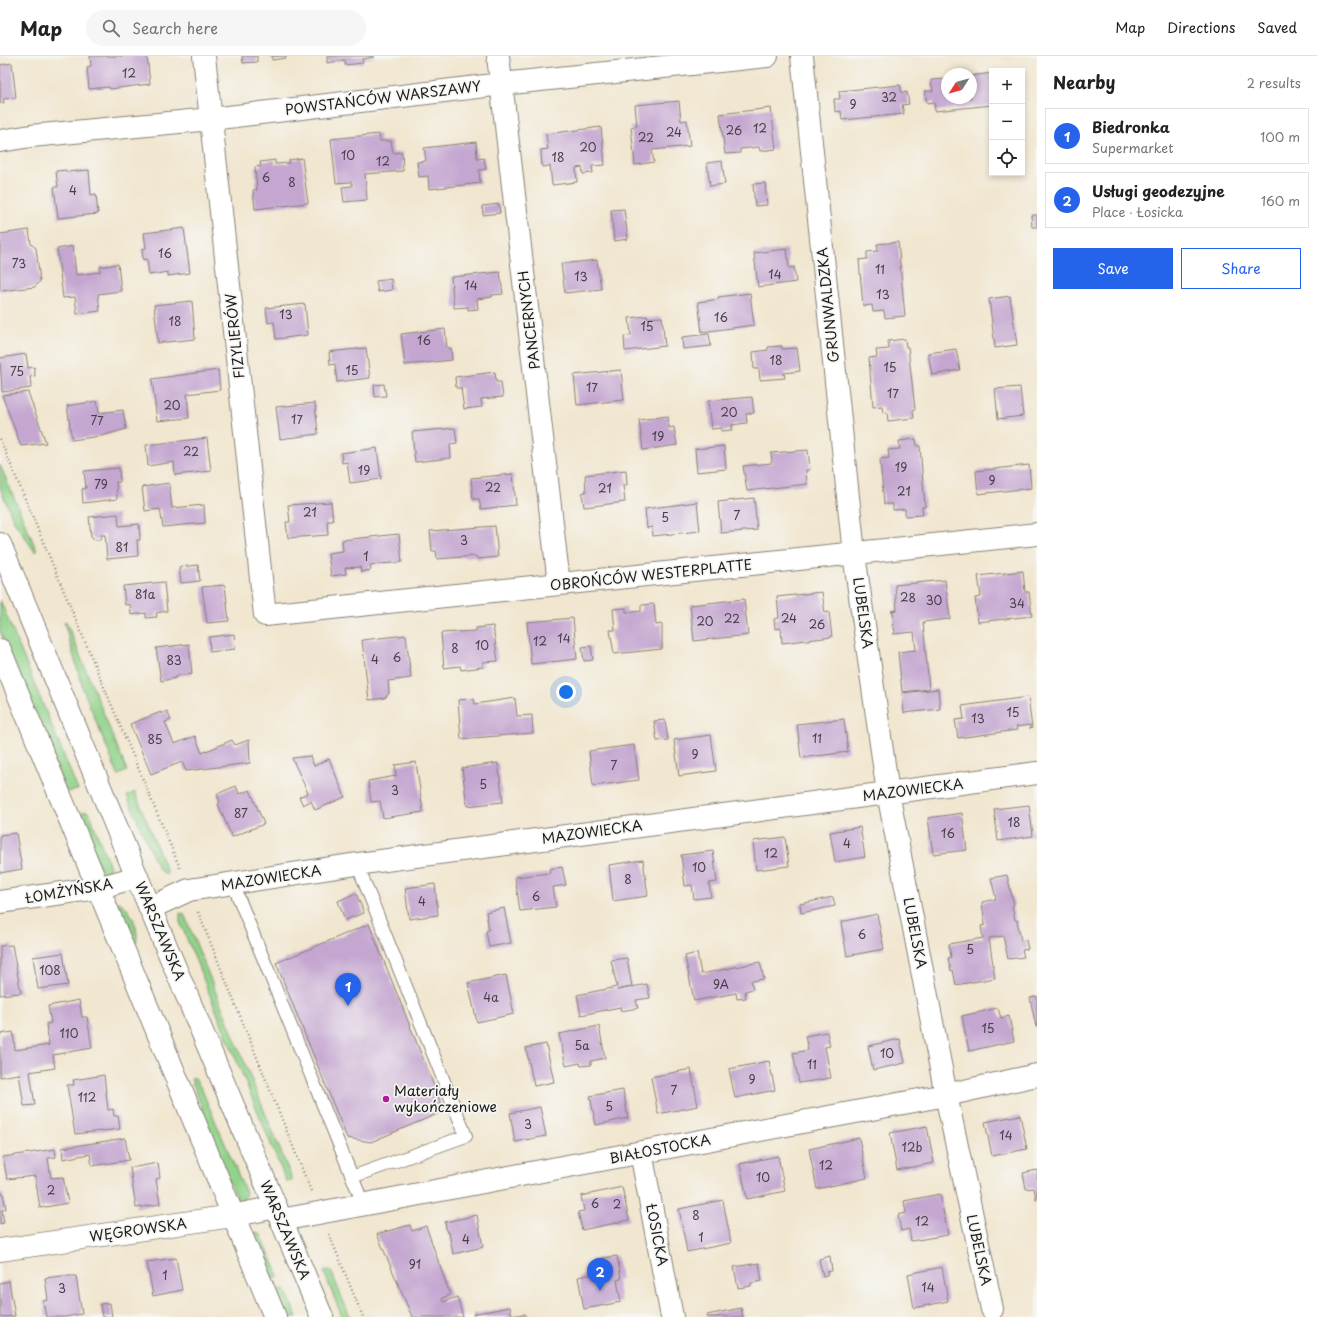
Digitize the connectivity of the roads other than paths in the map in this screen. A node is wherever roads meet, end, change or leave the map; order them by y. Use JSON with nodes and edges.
{"nodes":[{"id":1,"x":204,"y":56,"type":"edge"},
{"id":2,"x":498,"y":56,"type":"edge"},
{"id":3,"x":767,"y":56,"type":"edge"},
{"id":4,"x":802,"y":56,"type":"edge"},
{"id":5,"x":502,"y":84,"type":"junction"},
{"id":6,"x":212,"y":119,"type":"junction"},
{"id":7,"x":0,"y":142,"type":"edge"},
{"id":8,"x":1037,"y":534,"type":"edge"},
{"id":9,"x":0,"y":544,"type":"edge"},
{"id":10,"x":854,"y":554,"type":"junction"},
{"id":11,"x":559,"y":584,"type":"junction"},
{"id":12,"x":265,"y":615,"type":"joint"},
{"id":13,"x":0,"y":651,"type":"edge"},
{"id":14,"x":1037,"y":773,"type":"edge"},
{"id":15,"x":888,"y":793,"type":"junction"},
{"id":16,"x":357,"y":864,"type":"junction"},
{"id":17,"x":137,"y":877,"type":"junction"},
{"id":18,"x":233,"y":884,"type":"junction"},
{"id":19,"x":97,"y":888,"type":"junction"},
{"id":20,"x":0,"y":902,"type":"edge"},
{"id":21,"x":150,"y":908,"type":"junction"},
{"id":22,"x":1037,"y":1075,"type":"edge"},
{"id":23,"x":946,"y":1095,"type":"junction"},
{"id":24,"x":642,"y":1152,"type":"junction"},
{"id":25,"x":352,"y":1177,"type":"junction"},
{"id":26,"x":364,"y":1206,"type":"junction"},
{"id":27,"x":279,"y":1214,"type":"junction"},
{"id":28,"x":232,"y":1216,"type":"junction"},
{"id":29,"x":0,"y":1250,"type":"edge"},
{"id":30,"x":992,"y":1308,"type":"dead end"},
{"id":31,"x":275,"y":1317,"type":"edge"},
{"id":32,"x":322,"y":1317,"type":"edge"},
{"id":33,"x":672,"y":1317,"type":"edge"}],
"edges":[{"from":1,"to":6,"type":"street","name":"FIZYLIERÓW"},
{"from":2,"to":5,"type":"street","name":"PANCERNYCH"},
{"from":3,"to":5,"type":"street","name":"POWSTAŃCÓW WARSZAWY"},
{"from":4,"to":10,"type":"street","name":"GRUNWALDZKA"},
{"from":5,"to":6,"type":"street","name":"POWSTAŃCÓW WARSZAWY"},
{"from":5,"to":11,"type":"street","name":"PANCERNYCH"},
{"from":6,"to":7,"type":"street","name":"POWSTAŃCÓW WARSZAWY"},
{"from":6,"to":12,"type":"street","name":"FIZYLIERÓW"},
{"from":8,"to":10,"type":"street","name":"OBROŃCÓW WESTERPLATTE"},
{"from":9,"to":17,"type":"street","name":"WARSZAWSKA"},
{"from":10,"to":11,"type":"street","name":"OBROŃCÓW WESTERPLATTE"},
{"from":10,"to":15,"type":"street","name":"LUBELSKA"},
{"from":11,"to":12,"type":"street","name":"OBROŃCÓW WESTERPLATTE"},
{"from":13,"to":19,"type":"street"},
{"from":14,"to":15,"type":"street","name":"MAZOWIECKA"},
{"from":15,"to":16,"type":"street","name":"MAZOWIECKA"},
{"from":15,"to":23,"type":"street","name":"LUBELSKA"},
{"from":16,"to":18,"type":"street","name":"MAZOWIECKA"},
{"from":16,"to":25,"type":"lane"},
{"from":17,"to":19,"type":"street","name":"ŁOMŻYŃSKA"},
{"from":17,"to":21,"type":"street","name":"WARSZAWSKA"},
{"from":18,"to":21,"type":"street","name":"MAZOWIECKA"},
{"from":18,"to":25,"type":"lane"},
{"from":19,"to":20,"type":"street","name":"ŁOMŻYŃSKA"},
{"from":19,"to":28,"type":"street"},
{"from":21,"to":27,"type":"street","name":"WARSZAWSKA"},
{"from":22,"to":23,"type":"street","name":"BIAŁOSTOCKA"},
{"from":23,"to":24,"type":"street","name":"BIAŁOSTOCKA"},
{"from":23,"to":30,"type":"street","name":"LUBELSKA"},
{"from":24,"to":26,"type":"street","name":"BIAŁOSTOCKA"},
{"from":24,"to":33,"type":"street","name":"ŁOSICKA"},
{"from":25,"to":26,"type":"lane"},
{"from":26,"to":27,"type":"street","name":"BIAŁOSTOCKA"},
{"from":27,"to":28,"type":"street","name":"WĘGROWSKA"},
{"from":27,"to":32,"type":"street","name":"WARSZAWSKA"},
{"from":28,"to":29,"type":"street","name":"WĘGROWSKA"},
{"from":28,"to":31,"type":"street"}]}
